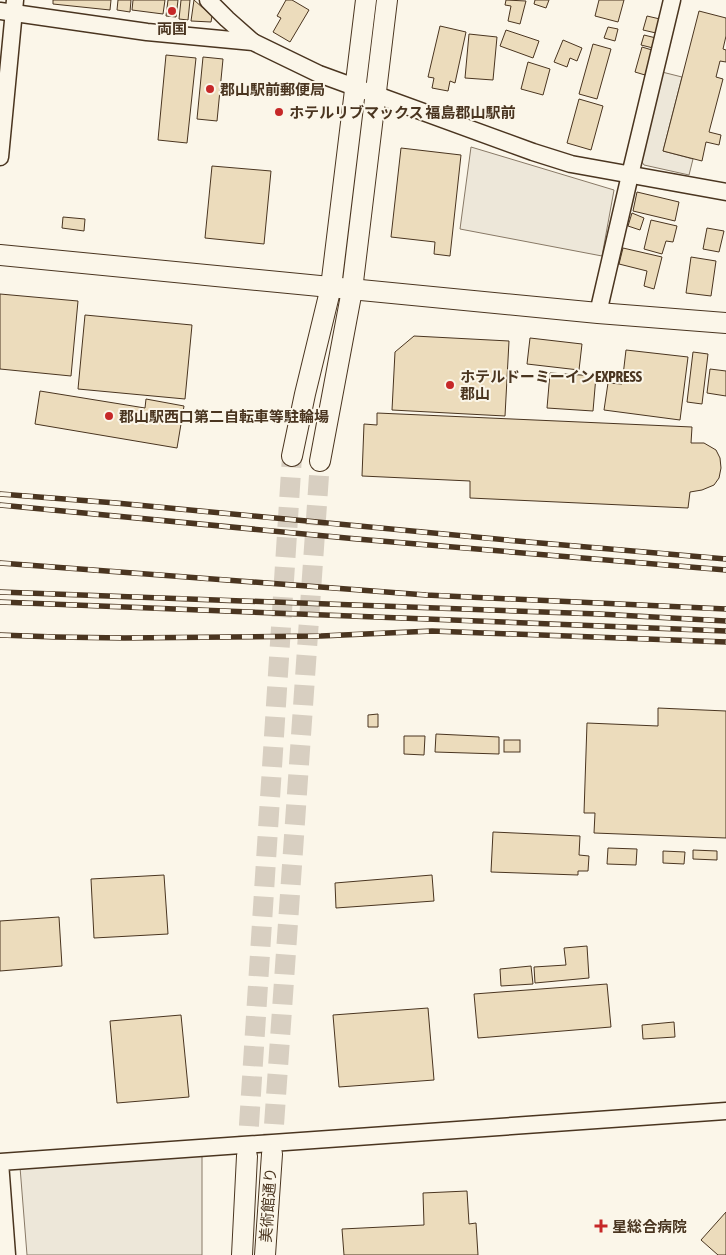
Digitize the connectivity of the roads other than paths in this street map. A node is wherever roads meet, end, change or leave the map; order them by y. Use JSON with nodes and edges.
{"nodes":[{"id":1,"x":208,"y":0,"type":"edge"},
{"id":2,"x":366,"y":0,"type":"edge"},
{"id":3,"x":387,"y":0,"type":"edge"},
{"id":4,"x":672,"y":0,"type":"edge"},
{"id":5,"x":10,"y":8,"type":"edge"},
{"id":6,"x":253,"y":42,"type":"junction"},
{"id":7,"x":355,"y":86,"type":"junction"},
{"id":8,"x":376,"y":93,"type":"junction"},
{"id":9,"x":0,"y":157,"type":"edge"},
{"id":10,"x":630,"y":175,"type":"junction"},
{"id":11,"x":726,"y":192,"type":"edge"},
{"id":12,"x":0,"y":255,"type":"edge"},
{"id":13,"x":331,"y":287,"type":"junction"},
{"id":14,"x":352,"y":290,"type":"junction"},
{"id":15,"x":598,"y":314,"type":"junction"},
{"id":16,"x":726,"y":322,"type":"edge"},
{"id":17,"x":292,"y":456,"type":"tunnel mouth"},
{"id":18,"x":320,"y":461,"type":"tunnel mouth"},
{"id":19,"x":726,"y":1111,"type":"edge"},
{"id":20,"x":272,"y":1154,"type":"tunnel mouth"},
{"id":21,"x":247,"y":1156,"type":"tunnel mouth"},
{"id":22,"x":7,"y":1255,"type":"edge"},
{"id":23,"x":242,"y":1255,"type":"edge"},
{"id":24,"x":265,"y":1255,"type":"edge"}],
"edges":[{"from":1,"to":6,"type":"street"},
{"from":2,"to":7,"type":"street"},
{"from":3,"to":8,"type":"street"},
{"from":4,"to":10,"type":"street"},
{"from":5,"to":6,"type":"street"},
{"from":5,"to":9,"type":"street"},
{"from":6,"to":7,"type":"street"},
{"from":7,"to":8,"type":"street"},
{"from":7,"to":13,"type":"street"},
{"from":8,"to":10,"type":"street"},
{"from":8,"to":14,"type":"street"},
{"from":10,"to":11,"type":"street"},
{"from":10,"to":15,"type":"street"},
{"from":12,"to":13,"type":"street"},
{"from":13,"to":14,"type":"street"},
{"from":13,"to":17,"type":"street"},
{"from":14,"to":15,"type":"street"},
{"from":14,"to":18,"type":"street"},
{"from":15,"to":16,"type":"street"},
{"from":19,"to":22,"type":"street"},
{"from":20,"to":24,"type":"street","name":"美術館通り"},
{"from":21,"to":23,"type":"street","name":"美術館通り"}]}
